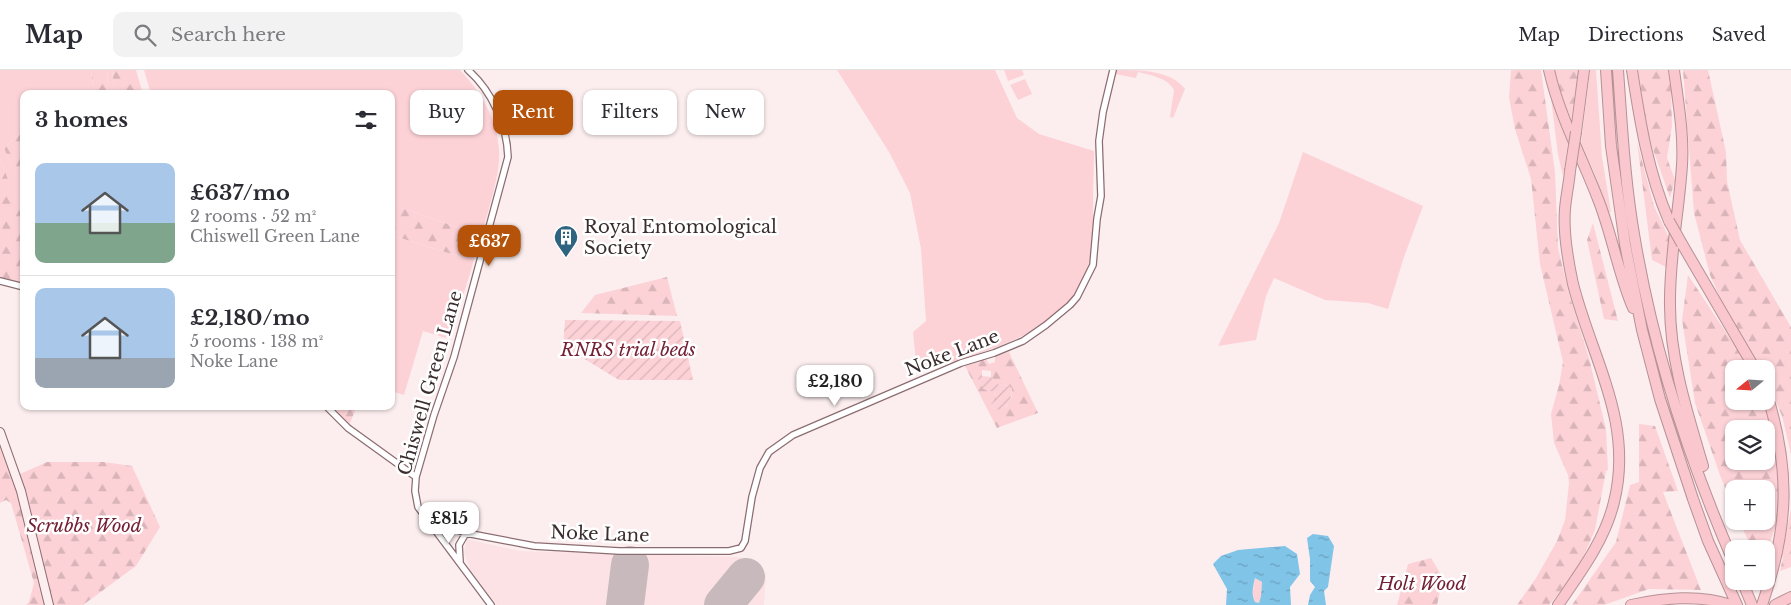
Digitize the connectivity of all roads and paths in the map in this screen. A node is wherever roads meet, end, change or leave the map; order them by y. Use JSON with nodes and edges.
{"nodes":[{"id":1,"x":468,"y":70,"type":"edge"},
{"id":2,"x":1114,"y":70,"type":"edge"},
{"id":3,"x":1549,"y":70,"type":"edge"},
{"id":4,"x":1584,"y":70,"type":"edge"},
{"id":5,"x":1606,"y":70,"type":"edge"},
{"id":6,"x":1618,"y":70,"type":"edge"},
{"id":7,"x":1632,"y":70,"type":"edge"},
{"id":8,"x":1674,"y":70,"type":"edge"},
{"id":9,"x":0,"y":281,"type":"edge"},
{"id":10,"x":20,"y":286,"type":"edge"},
{"id":11,"x":1642,"y":330,"type":"junction"},
{"id":12,"x":1750,"y":360,"type":"edge"},
{"id":13,"x":330,"y":410,"type":"edge"},
{"id":14,"x":1773,"y":410,"type":"edge"},
{"id":15,"x":0,"y":432,"type":"edge"},
{"id":16,"x":416,"y":476,"type":"junction"},
{"id":17,"x":1708,"y":502,"type":"junction"},
{"id":18,"x":426,"y":518,"type":"junction"},
{"id":19,"x":466,"y":534,"type":"junction"},
{"id":20,"x":1725,"y":542,"type":"edge"},
{"id":21,"x":460,"y":562,"type":"junction"},
{"id":22,"x":1746,"y":590,"type":"edge"},
{"id":23,"x":1788,"y":598,"type":"edge"},
{"id":24,"x":49,"y":605,"type":"edge"},
{"id":25,"x":491,"y":605,"type":"edge"},
{"id":26,"x":1558,"y":605,"type":"edge"},
{"id":27,"x":1632,"y":605,"type":"edge"},
{"id":28,"x":1731,"y":605,"type":"edge"},
{"id":29,"x":1737,"y":605,"type":"edge"},
{"id":30,"x":1752,"y":605,"type":"edge"},
{"id":31,"x":1762,"y":605,"type":"edge"},
{"id":32,"x":1776,"y":605,"type":"edge"}],
"edges":[{"from":1,"to":16,"type":"street","name":"Chiswell Green Lane"},
{"from":2,"to":19,"type":"street","name":"Noke Lane"},
{"from":3,"to":11,"type":"highway"},
{"from":4,"to":26,"type":"highway","bridge":true},
{"from":5,"to":11,"type":"highway"},
{"from":6,"to":17,"type":"highway"},
{"from":7,"to":12,"type":"highway","bridge":true},
{"from":8,"to":17,"type":"highway"},
{"from":9,"to":10,"type":"street"},
{"from":11,"to":29,"type":"highway"},
{"from":13,"to":16,"type":"street"},
{"from":14,"to":31,"type":"highway"},
{"from":15,"to":24,"type":"street"},
{"from":16,"to":18,"type":"street","name":"Chiswell Green Lane"},
{"from":17,"to":20,"type":"highway"},
{"from":18,"to":19,"type":"street","name":"Noke Lane"},
{"from":18,"to":21,"type":"street","name":"Chiswell Green Lane"},
{"from":19,"to":21,"type":"street"},
{"from":21,"to":25,"type":"street","name":"Chiswell Green Lane"},
{"from":22,"to":30,"type":"highway"},
{"from":23,"to":32,"type":"highway"},
{"from":27,"to":28,"type":"highway"}]}
